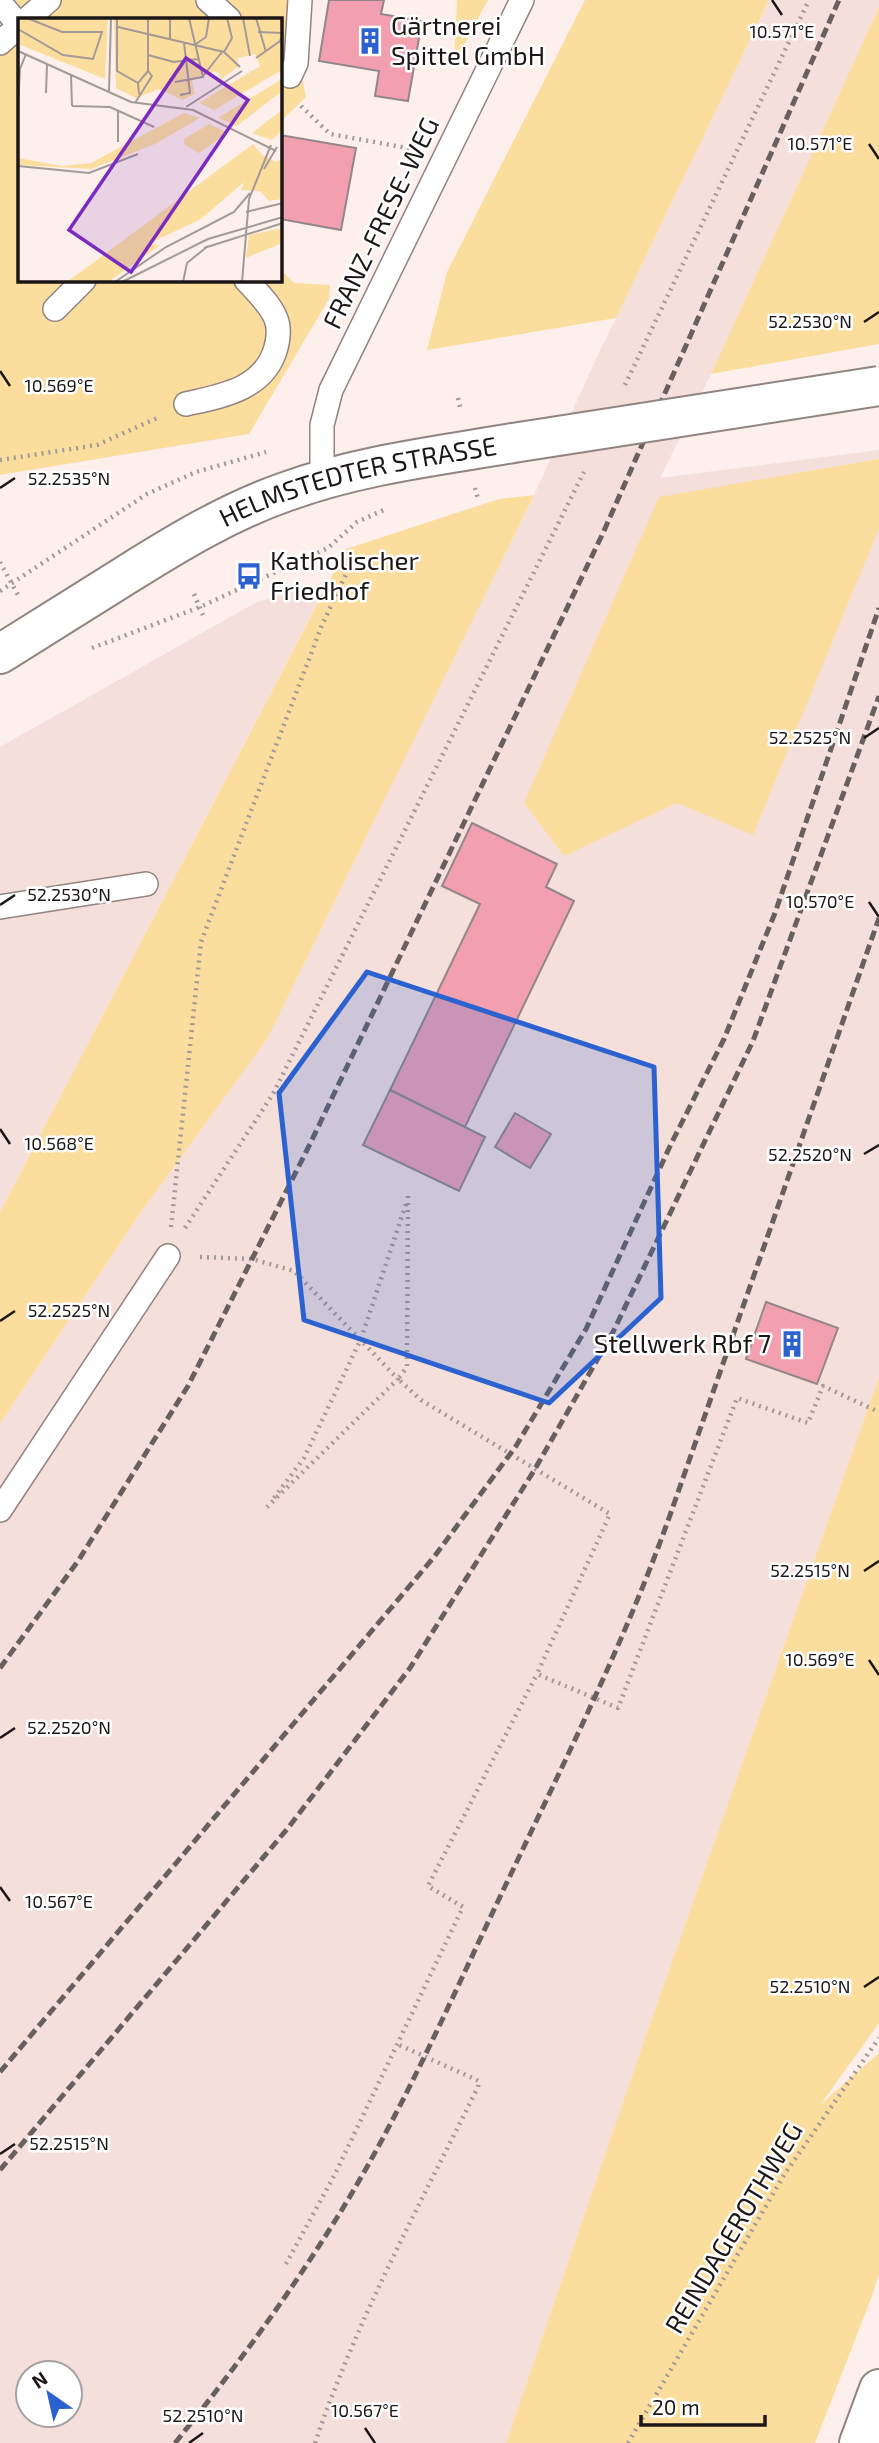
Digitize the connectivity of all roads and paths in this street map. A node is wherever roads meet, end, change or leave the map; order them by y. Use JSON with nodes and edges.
{"nodes":[{"id":1,"x":48,"y":0,"type":"edge"},
{"id":2,"x":208,"y":0,"type":"edge"},
{"id":3,"x":300,"y":0,"type":"edge"},
{"id":4,"x":522,"y":0,"type":"edge"},
{"id":5,"x":808,"y":0,"type":"edge"},
{"id":6,"x":0,"y":4,"type":"edge"},
{"id":7,"x":28,"y":18,"type":"edge"},
{"id":8,"x":228,"y":18,"type":"edge"},
{"id":9,"x":18,"y":25,"type":"edge"},
{"id":10,"x":18,"y":27,"type":"edge"},
{"id":11,"x":0,"y":43,"type":"edge"},
{"id":12,"x":284,"y":80,"type":"edge"},
{"id":13,"x":445,"y":155,"type":"junction"},
{"id":14,"x":82,"y":282,"type":"edge"},
{"id":15,"x":248,"y":282,"type":"edge"},
{"id":16,"x":55,"y":309,"type":"dead end"},
{"id":17,"x":879,"y":386,"type":"edge"},
{"id":18,"x":624,"y":388,"type":"dead end"},
{"id":19,"x":186,"y":404,"type":"joint"},
{"id":20,"x":322,"y":437,"type":"junction"},
{"id":21,"x":0,"y":460,"type":"edge"},
{"id":22,"x":588,"y":464,"type":"dead end"},
{"id":23,"x":322,"y":479,"type":"junction"},
{"id":24,"x":489,"y":488,"type":"dead end"},
{"id":25,"x":464,"y":491,"type":"dead end"},
{"id":26,"x":393,"y":506,"type":"dead end"},
{"id":27,"x":0,"y":562,"type":"edge"},
{"id":28,"x":348,"y":570,"type":"dead end"},
{"id":29,"x":12,"y":584,"type":"junction"},
{"id":30,"x":0,"y":591,"type":"edge"},
{"id":31,"x":194,"y":594,"type":"dead end"},
{"id":32,"x":21,"y":598,"type":"dead end"},
{"id":33,"x":200,"y":607,"type":"junction"},
{"id":34,"x":203,"y":615,"type":"dead end"},
{"id":35,"x":83,"y":651,"type":"dead end"},
{"id":36,"x":0,"y":654,"type":"edge"},
{"id":37,"x":146,"y":884,"type":"dead end"},
{"id":38,"x":0,"y":907,"type":"edge"},
{"id":39,"x":167,"y":1255,"type":"junction"},
{"id":40,"x":361,"y":1339,"type":"junction"},
{"id":41,"x":398,"y":1379,"type":"junction"},
{"id":42,"x":879,"y":1412,"type":"edge"},
{"id":43,"x":0,"y":1510,"type":"edge"},
{"id":44,"x":537,"y":1674,"type":"junction"},
{"id":45,"x":879,"y":2038,"type":"edge"},
{"id":46,"x":397,"y":2044,"type":"junction"},
{"id":47,"x":286,"y":2264,"type":"dead end"},
{"id":48,"x":879,"y":2389,"type":"edge"},
{"id":49,"x":315,"y":2443,"type":"edge"},
{"id":50,"x":628,"y":2443,"type":"edge"},
{"id":51,"x":859,"y":2443,"type":"edge"}],
"edges":[{"from":1,"to":7,"type":"lane"},
{"from":2,"to":8,"type":"lane"},
{"from":3,"to":12,"type":"lane"},
{"from":4,"to":13,"type":"lane","name":"FRANZ-FRESE-WEG"},
{"from":5,"to":18,"type":"path"},
{"from":6,"to":9,"type":"lane"},
{"from":10,"to":11,"type":"lane"},
{"from":12,"to":13,"type":"path"},
{"from":13,"to":20,"type":"lane","name":"FRANZ-FRESE-WEG"},
{"from":14,"to":16,"type":"lane"},
{"from":15,"to":19,"type":"lane"},
{"from":17,"to":23,"type":"main road","name":"HELMSTEDTER STRASSE","bridge":true},
{"from":19,"to":21,"type":"path"},
{"from":20,"to":23,"type":"lane","name":"FRANZ-FRESE-WEG"},
{"from":20,"to":29,"type":"path"},
{"from":22,"to":39,"type":"path"},
{"from":23,"to":36,"type":"main road","name":"HELMSTEDTER STRASSE"},
{"from":24,"to":25,"type":"path"},
{"from":26,"to":33,"type":"path"},
{"from":27,"to":29,"type":"path"},
{"from":28,"to":39,"type":"path"},
{"from":29,"to":30,"type":"path"},
{"from":29,"to":32,"type":"path"},
{"from":31,"to":33,"type":"path"},
{"from":33,"to":34,"type":"path"},
{"from":33,"to":35,"type":"path"},
{"from":37,"to":38,"type":"lane"},
{"from":39,"to":40,"type":"path"},
{"from":39,"to":43,"type":"lane"},
{"from":40,"to":41,"type":"path"},
{"from":40,"to":41,"type":"path"},
{"from":40,"to":41,"type":"path"},
{"from":41,"to":44,"type":"path"},
{"from":42,"to":44,"type":"path"},
{"from":44,"to":46,"type":"path"},
{"from":45,"to":50,"type":"path","name":"REINDAGEROTHWEG"},
{"from":46,"to":47,"type":"path"},
{"from":46,"to":49,"type":"path"},
{"from":48,"to":51,"type":"main road"}]}
